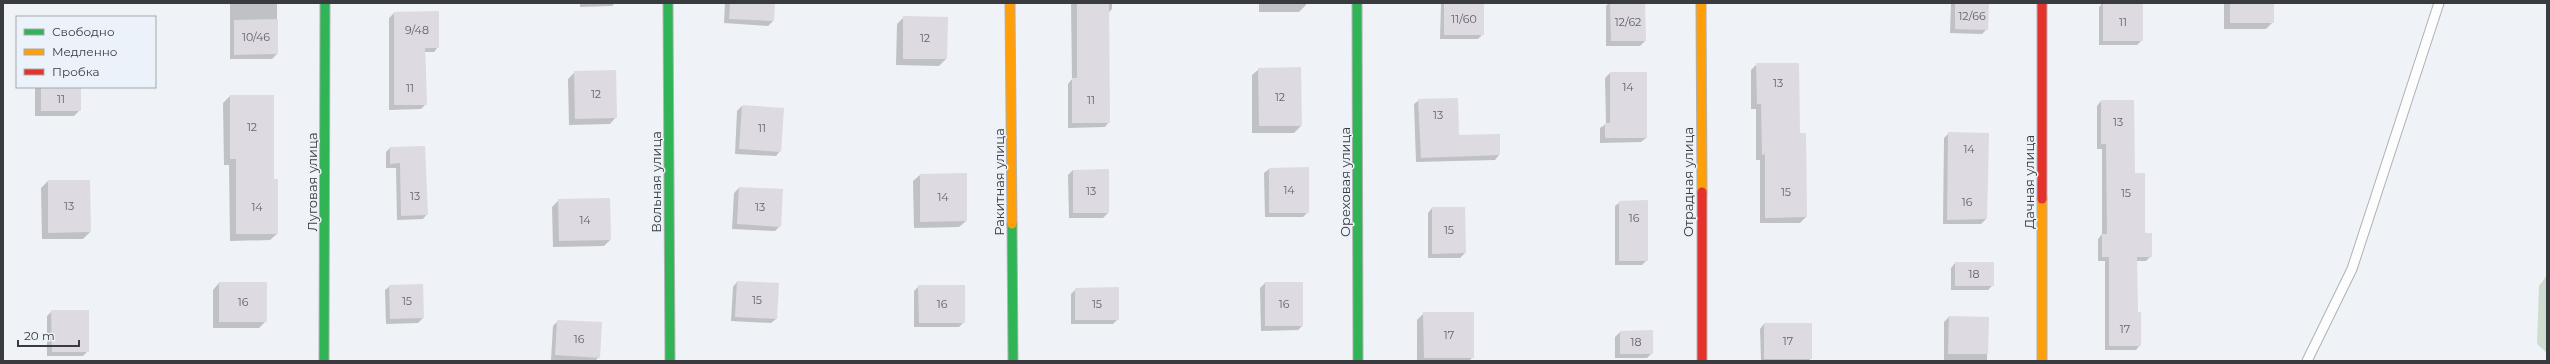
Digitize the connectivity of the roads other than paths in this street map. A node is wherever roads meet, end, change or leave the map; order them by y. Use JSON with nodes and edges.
{"nodes":[{"id":1,"x":325,"y":3,"type":"edge"},
{"id":2,"x":668,"y":3,"type":"edge"},
{"id":3,"x":1010,"y":3,"type":"edge"},
{"id":4,"x":1358,"y":3,"type":"edge"},
{"id":5,"x":1701,"y":3,"type":"edge"},
{"id":6,"x":2042,"y":3,"type":"edge"},
{"id":7,"x":2439,"y":3,"type":"edge"},
{"id":8,"x":324,"y":361,"type":"edge"},
{"id":9,"x":670,"y":361,"type":"edge"},
{"id":10,"x":1013,"y":361,"type":"edge"},
{"id":11,"x":1358,"y":361,"type":"edge"},
{"id":12,"x":1702,"y":361,"type":"edge"},
{"id":13,"x":2042,"y":361,"type":"edge"},
{"id":14,"x":2307,"y":361,"type":"edge"}],
"edges":[{"from":1,"to":8,"type":"street","name":"Луговая улица"},
{"from":2,"to":9,"type":"street","name":"Вольная улица"},
{"from":3,"to":10,"type":"street","name":"Ракитная улица"},
{"from":4,"to":11,"type":"street","name":"Ореховая улица"},
{"from":5,"to":12,"type":"street","name":"Отрадная улица"},
{"from":6,"to":13,"type":"street","name":"Дачная улица"},
{"from":7,"to":14,"type":"lane"}]}
